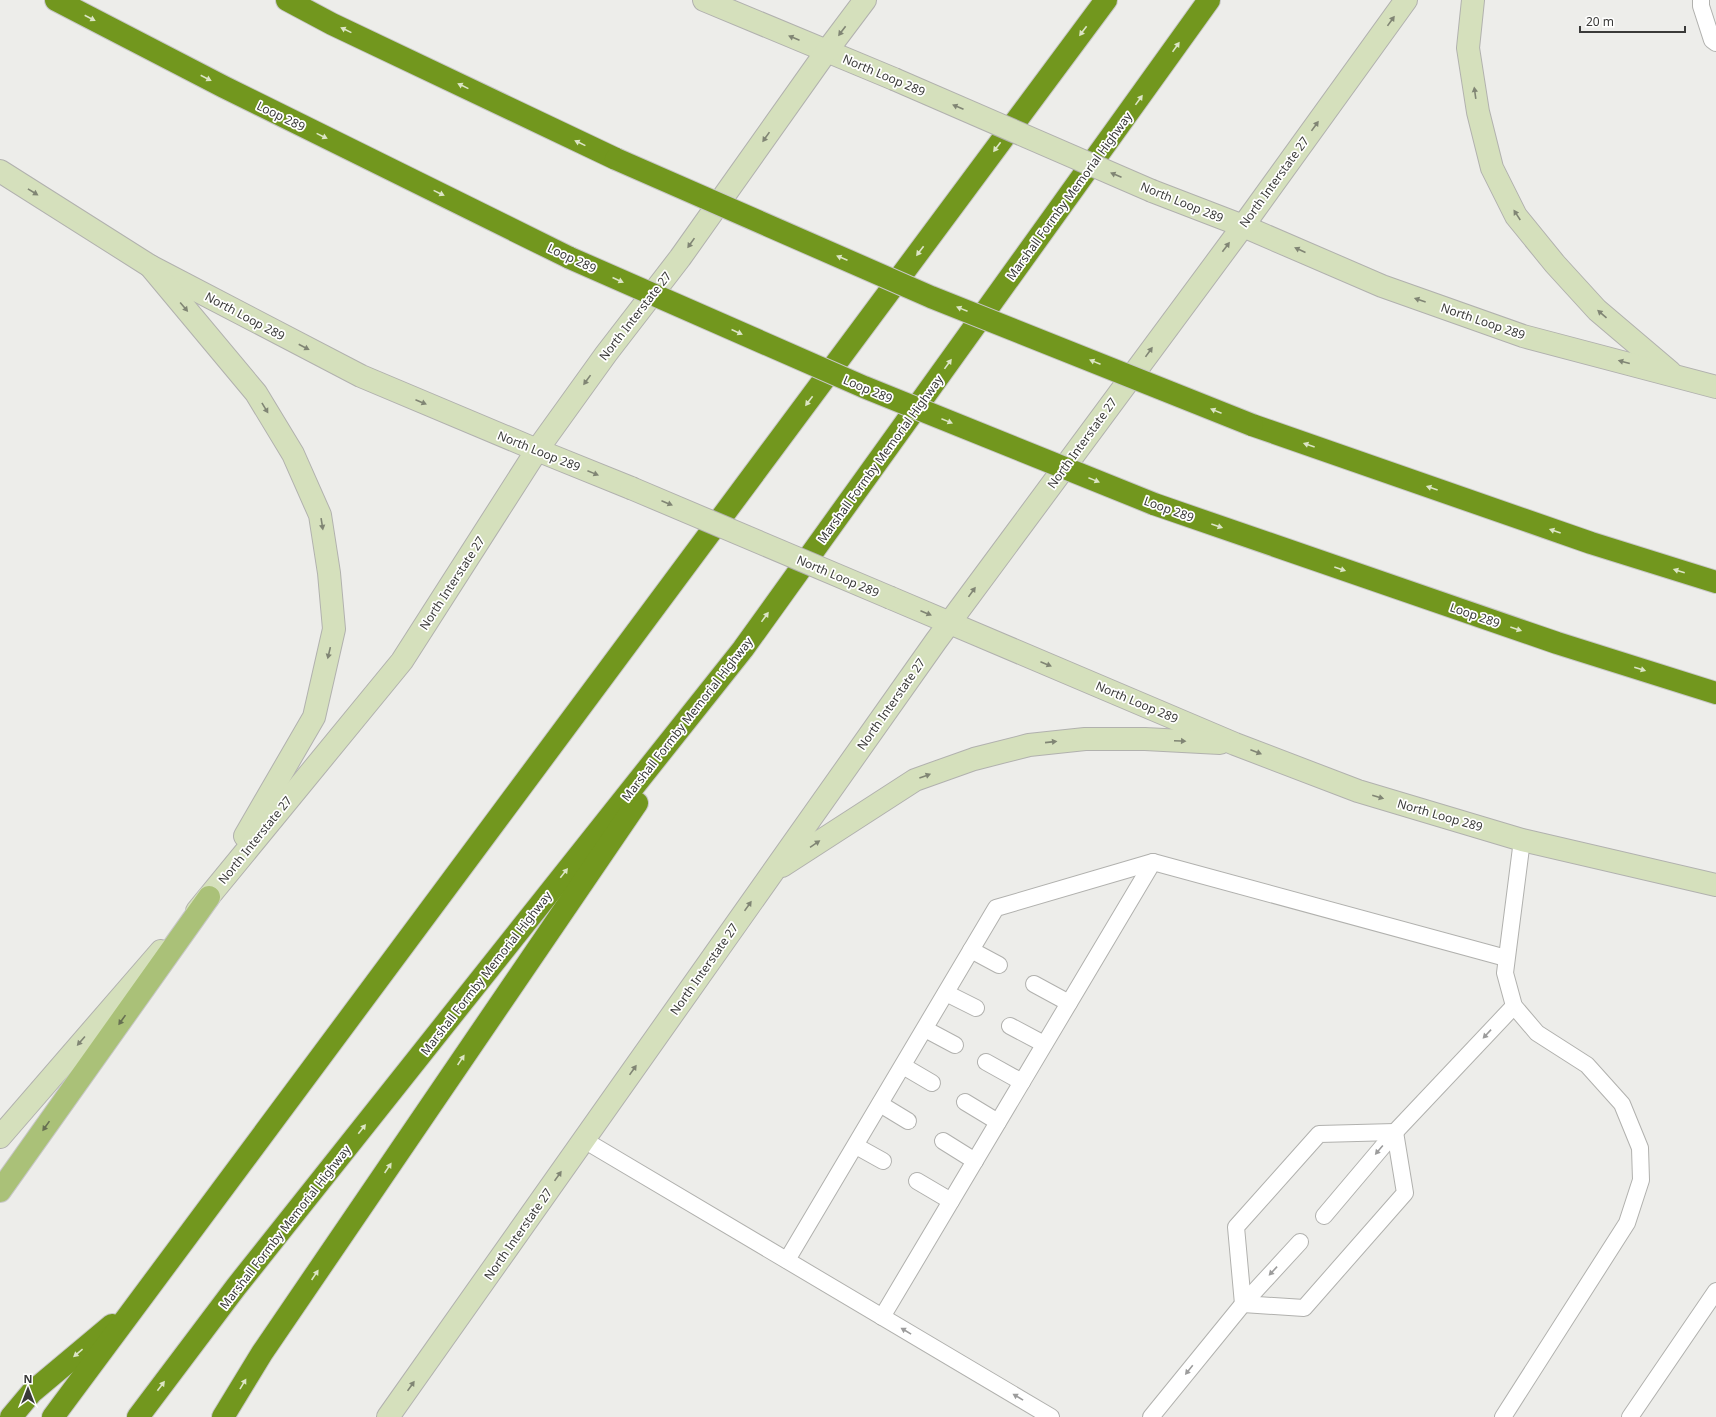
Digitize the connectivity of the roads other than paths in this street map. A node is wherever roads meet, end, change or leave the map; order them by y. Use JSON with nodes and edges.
{"nodes":[{"id":1,"x":56,"y":0,"type":"edge"},
{"id":2,"x":287,"y":0,"type":"edge"},
{"id":3,"x":704,"y":0,"type":"edge"},
{"id":4,"x":865,"y":0,"type":"edge"},
{"id":5,"x":1106,"y":0,"type":"edge"},
{"id":6,"x":1209,"y":0,"type":"edge"},
{"id":7,"x":1406,"y":0,"type":"edge"},
{"id":8,"x":1473,"y":0,"type":"edge"},
{"id":9,"x":1701,"y":0,"type":"edge"},
{"id":10,"x":1716,"y":43,"type":"edge"},
{"id":11,"x":826,"y":52,"type":"junction"},
{"id":12,"x":0,"y":171,"type":"edge"},
{"id":13,"x":1242,"y":226,"type":"junction"},
{"id":14,"x":150,"y":266,"type":"junction"},
{"id":15,"x":1674,"y":375,"type":"junction"},
{"id":16,"x":1716,"y":387,"type":"edge"},
{"id":17,"x":537,"y":450,"type":"junction"},
{"id":18,"x":1716,"y":582,"type":"edge"},
{"id":19,"x":949,"y":623,"type":"junction"},
{"id":20,"x":743,"y":649,"type":"junction"},
{"id":21,"x":1716,"y":693,"type":"edge"},
{"id":22,"x":1235,"y":744,"type":"junction"},
{"id":23,"x":1522,"y":840,"type":"junction"},
{"id":24,"x":1153,"y":862,"type":"junction"},
{"id":25,"x":771,"y":873,"type":"junction"},
{"id":26,"x":1716,"y":885,"type":"edge"},
{"id":27,"x":209,"y":896,"type":"junction"},
{"id":28,"x":971,"y":950,"type":"junction"},
{"id":29,"x":1506,"y":958,"type":"junction"},
{"id":30,"x":999,"y":965,"type":"dead end"},
{"id":31,"x":1034,"y":984,"type":"dead end"},
{"id":32,"x":946,"y":993,"type":"junction"},
{"id":33,"x":1069,"y":1003,"type":"junction"},
{"id":34,"x":1514,"y":1006,"type":"junction"},
{"id":35,"x":976,"y":1008,"type":"dead end"},
{"id":36,"x":1010,"y":1026,"type":"dead end"},
{"id":37,"x":925,"y":1029,"type":"junction"},
{"id":38,"x":1044,"y":1044,"type":"junction"},
{"id":39,"x":955,"y":1046,"type":"dead end"},
{"id":40,"x":986,"y":1062,"type":"dead end"},
{"id":41,"x":903,"y":1066,"type":"junction"},
{"id":42,"x":1022,"y":1082,"type":"junction"},
{"id":43,"x":932,"y":1083,"type":"dead end"},
{"id":44,"x":965,"y":1102,"type":"dead end"},
{"id":45,"x":880,"y":1104,"type":"junction"},
{"id":46,"x":908,"y":1120,"type":"dead end"},
{"id":47,"x":998,"y":1122,"type":"junction"},
{"id":48,"x":1395,"y":1132,"type":"junction"},
{"id":49,"x":0,"y":1137,"type":"edge"},
{"id":50,"x":584,"y":1140,"type":"junction"},
{"id":51,"x":943,"y":1141,"type":"dead end"},
{"id":52,"x":856,"y":1146,"type":"junction"},
{"id":53,"x":883,"y":1161,"type":"dead end"},
{"id":54,"x":975,"y":1161,"type":"junction"},
{"id":55,"x":917,"y":1181,"type":"dead end"},
{"id":56,"x":0,"y":1191,"type":"edge"},
{"id":57,"x":951,"y":1201,"type":"junction"},
{"id":58,"x":1324,"y":1216,"type":"dead end"},
{"id":59,"x":1300,"y":1242,"type":"dead end"},
{"id":60,"x":787,"y":1260,"type":"junction"},
{"id":61,"x":1714,"y":1299,"type":"edge"},
{"id":62,"x":140,"y":1301,"type":"junction"},
{"id":63,"x":1242,"y":1304,"type":"junction"},
{"id":64,"x":882,"y":1317,"type":"junction"},
{"id":65,"x":11,"y":1417,"type":"edge"},
{"id":66,"x":53,"y":1417,"type":"edge"},
{"id":67,"x":138,"y":1417,"type":"edge"},
{"id":68,"x":223,"y":1417,"type":"edge"},
{"id":69,"x":388,"y":1417,"type":"edge"},
{"id":70,"x":1051,"y":1417,"type":"edge"},
{"id":71,"x":1150,"y":1417,"type":"edge"},
{"id":72,"x":1503,"y":1417,"type":"edge"},
{"id":73,"x":1630,"y":1417,"type":"edge"}],
"edges":[{"from":1,"to":21,"type":"highway","name":"Loop 289","one_way":true,"bridge":true},
{"from":18,"to":2,"type":"highway","one_way":true,"bridge":true},
{"from":11,"to":3,"type":"main road","name":"North Loop 289","one_way":true},
{"from":4,"to":11,"type":"main road","name":"North Interstate 27","one_way":true},
{"from":5,"to":62,"type":"highway","one_way":true},
{"from":20,"to":6,"type":"highway","name":"Marshall Formby Memorial Highway","one_way":true},
{"from":13,"to":7,"type":"main road","name":"North Interstate 27","one_way":true},
{"from":15,"to":8,"type":"main road","one_way":true},
{"from":9,"to":10,"type":"lane"},
{"from":13,"to":11,"type":"main road","name":"North Loop 289","one_way":true,"bridge":true},
{"from":11,"to":17,"type":"main road","name":"North Interstate 27","one_way":true},
{"from":12,"to":14,"type":"main road","name":"North Loop 289","one_way":true},
{"from":15,"to":13,"type":"main road","name":"North Loop 289","one_way":true},
{"from":19,"to":13,"type":"main road","name":"North Interstate 27","one_way":true},
{"from":14,"to":17,"type":"main road","name":"North Loop 289","one_way":true},
{"from":14,"to":27,"type":"main road","one_way":true},
{"from":15,"to":16,"type":"main road","name":"North Loop 289"},
{"from":17,"to":19,"type":"main road","name":"North Loop 289","one_way":true,"bridge":true},
{"from":17,"to":27,"type":"main road","name":"North Interstate 27"},
{"from":19,"to":22,"type":"main road","name":"North Loop 289","one_way":true},
{"from":19,"to":25,"type":"main road","name":"North Interstate 27"},
{"from":67,"to":20,"type":"highway","name":"Marshall Formby Memorial Highway","one_way":true},
{"from":68,"to":20,"type":"highway","one_way":true},
{"from":22,"to":23,"type":"main road","name":"North Loop 289","one_way":true},
{"from":25,"to":22,"type":"main road","one_way":true},
{"from":23,"to":26,"type":"main road","name":"North Loop 289"},
{"from":23,"to":29,"type":"lane"},
{"from":24,"to":28,"type":"lane"},
{"from":24,"to":29,"type":"lane"},
{"from":24,"to":33,"type":"lane"},
{"from":50,"to":25,"type":"main road","name":"North Interstate 27","one_way":true},
{"from":27,"to":49,"type":"main road","name":"North Interstate 27","one_way":true},
{"from":27,"to":56,"type":"main road","one_way":true},
{"from":28,"to":30,"type":"lane"},
{"from":28,"to":32,"type":"lane"},
{"from":29,"to":34,"type":"lane"},
{"from":31,"to":33,"type":"lane"},
{"from":32,"to":35,"type":"lane"},
{"from":32,"to":37,"type":"lane"},
{"from":33,"to":38,"type":"lane"},
{"from":34,"to":48,"type":"lane","one_way":true},
{"from":34,"to":72,"type":"lane"},
{"from":36,"to":38,"type":"lane"},
{"from":37,"to":39,"type":"lane"},
{"from":37,"to":41,"type":"lane"},
{"from":38,"to":42,"type":"lane"},
{"from":40,"to":42,"type":"lane"},
{"from":41,"to":43,"type":"lane"},
{"from":41,"to":45,"type":"lane"},
{"from":42,"to":47,"type":"lane"},
{"from":44,"to":47,"type":"lane"},
{"from":45,"to":46,"type":"lane"},
{"from":45,"to":52,"type":"lane"},
{"from":47,"to":54,"type":"lane"},
{"from":48,"to":58,"type":"lane","one_way":true},
{"from":48,"to":63,"type":"lane"},
{"from":48,"to":63,"type":"lane"},
{"from":50,"to":60,"type":"lane"},
{"from":69,"to":50,"type":"main road","name":"North Interstate 27","one_way":true},
{"from":51,"to":54,"type":"lane"},
{"from":52,"to":53,"type":"lane"},
{"from":52,"to":60,"type":"lane"},
{"from":54,"to":57,"type":"lane"},
{"from":55,"to":57,"type":"lane"},
{"from":57,"to":64,"type":"lane"},
{"from":59,"to":63,"type":"lane","one_way":true},
{"from":60,"to":64,"type":"lane"},
{"from":61,"to":73,"type":"lane"},
{"from":62,"to":65,"type":"highway","one_way":true},
{"from":62,"to":66,"type":"highway"},
{"from":63,"to":71,"type":"lane","one_way":true},
{"from":70,"to":64,"type":"lane","one_way":true}]}
